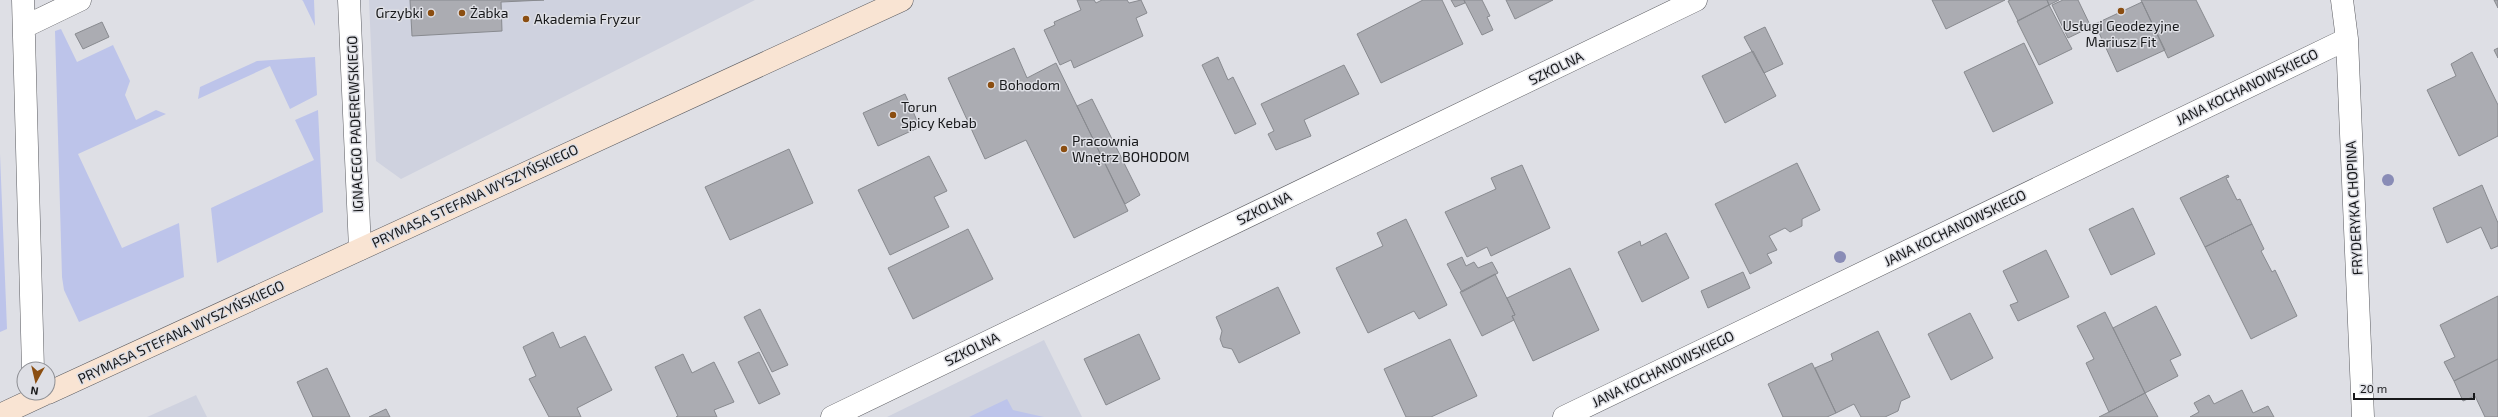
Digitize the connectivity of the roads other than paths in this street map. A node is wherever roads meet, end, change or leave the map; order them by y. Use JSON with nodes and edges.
{"nodes":[{"id":1,"x":23,"y":0,"type":"edge"},
{"id":2,"x":80,"y":0,"type":"edge"},
{"id":3,"x":349,"y":0,"type":"edge"},
{"id":4,"x":902,"y":0,"type":"edge"},
{"id":5,"x":1696,"y":0,"type":"edge"},
{"id":6,"x":2345,"y":2,"type":"edge"},
{"id":7,"x":24,"y":27,"type":"junction"},
{"id":8,"x":2347,"y":39,"type":"junction"},
{"id":9,"x":360,"y":249,"type":"junction"},
{"id":10,"x":33,"y":361,"type":"edge"},
{"id":11,"x":56,"y":388,"type":"edge"},
{"id":12,"x":29,"y":401,"type":"edge"},
{"id":13,"x":0,"y":415,"type":"edge"},
{"id":14,"x":832,"y":417,"type":"edge"},
{"id":15,"x":1564,"y":417,"type":"edge"},
{"id":16,"x":2363,"y":417,"type":"edge"}],
"edges":[{"from":1,"to":7,"type":"street"},
{"from":2,"to":7,"type":"street"},
{"from":3,"to":9,"type":"street","name":"IGNACEGO PADEREWSKIEGO"},
{"from":4,"to":9,"type":"main road","name":"PRYMASA STEFANA WYSZYŃSKIEGO"},
{"from":5,"to":14,"type":"street","name":"SZKOLNA"},
{"from":6,"to":8,"type":"street","name":"FRYDERYKA CHOPINA"},
{"from":7,"to":10,"type":"street"},
{"from":8,"to":15,"type":"street","name":"JANA KOCHANOWSKIEGO"},
{"from":8,"to":16,"type":"street","name":"FRYDERYKA CHOPINA"},
{"from":9,"to":11,"type":"main road","name":"PRYMASA STEFANA WYSZYŃSKIEGO"},
{"from":12,"to":13,"type":"main road","name":"PRYMASA STEFANA WYSZYŃSKIEGO"}]}
